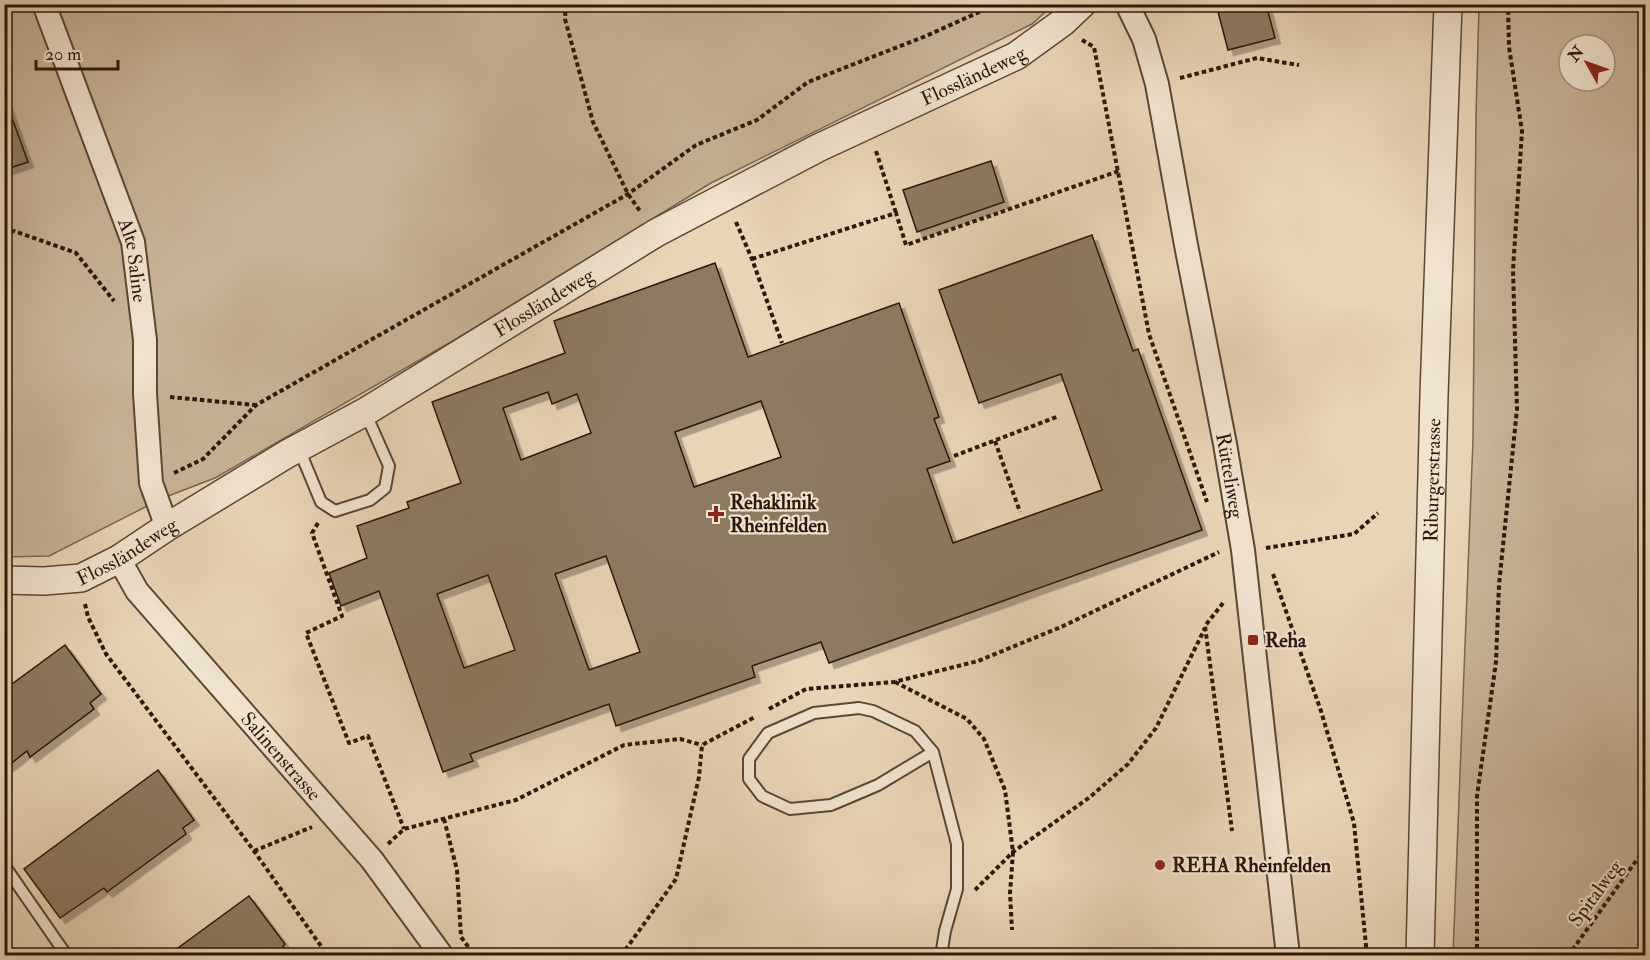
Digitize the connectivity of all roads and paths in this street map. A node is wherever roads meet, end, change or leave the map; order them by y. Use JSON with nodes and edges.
{"nodes":[{"id":1,"x":44,"y":4,"type":"edge"},
{"id":2,"x":566,"y":4,"type":"edge"},
{"id":3,"x":997,"y":4,"type":"edge"},
{"id":4,"x":1127,"y":4,"type":"edge"},
{"id":5,"x":1448,"y":4,"type":"edge"},
{"id":6,"x":1508,"y":4,"type":"edge"},
{"id":7,"x":1072,"y":13,"type":"edge"},
{"id":8,"x":1299,"y":65,"type":"dead end"},
{"id":9,"x":1157,"y":84,"type":"junction"},
{"id":10,"x":1119,"y":171,"type":"junction"},
{"id":11,"x":628,"y":194,"type":"junction"},
{"id":12,"x":736,"y":221,"type":"dead end"},
{"id":13,"x":656,"y":233,"type":"junction"},
{"id":14,"x":4,"y":235,"type":"edge"},
{"id":15,"x":752,"y":259,"type":"junction"},
{"id":16,"x":117,"y":305,"type":"dead end"},
{"id":17,"x":782,"y":343,"type":"dead end"},
{"id":18,"x":145,"y":394,"type":"junction"},
{"id":19,"x":256,"y":405,"type":"junction"},
{"id":20,"x":365,"y":412,"type":"junction"},
{"id":21,"x":1059,"y":416,"type":"dead end"},
{"id":22,"x":995,"y":441,"type":"junction"},
{"id":23,"x":298,"y":448,"type":"junction"},
{"id":24,"x":954,"y":456,"type":"dead end"},
{"id":25,"x":151,"y":483,"type":"junction"},
{"id":26,"x":1208,"y":505,"type":"dead end"},
{"id":27,"x":328,"y":506,"type":"junction"},
{"id":28,"x":1020,"y":512,"type":"dead end"},
{"id":29,"x":1378,"y":513,"type":"dead end"},
{"id":30,"x":167,"y":527,"type":"junction"},
{"id":31,"x":1217,"y":543,"type":"dead end"},
{"id":32,"x":1219,"y":552,"type":"dead end"},
{"id":33,"x":119,"y":559,"type":"junction"},
{"id":34,"x":1268,"y":559,"type":"dead end"},
{"id":35,"x":1271,"y":570,"type":"dead end"},
{"id":36,"x":81,"y":578,"type":"junction"},
{"id":37,"x":4,"y":580,"type":"edge"},
{"id":38,"x":1227,"y":598,"type":"dead end"},
{"id":39,"x":1205,"y":626,"type":"junction"},
{"id":40,"x":894,"y":682,"type":"dead end"},
{"id":41,"x":702,"y":745,"type":"dead end"},
{"id":42,"x":933,"y":752,"type":"junction"},
{"id":43,"x":335,"y":817,"type":"junction"},
{"id":44,"x":444,"y":819,"type":"junction"},
{"id":45,"x":404,"y":829,"type":"junction"},
{"id":46,"x":1232,"y":831,"type":"dead end"},
{"id":47,"x":1646,"y":847,"type":"edge"},
{"id":48,"x":254,"y":851,"type":"junction"},
{"id":49,"x":1013,"y":852,"type":"junction"},
{"id":50,"x":372,"y":860,"type":"junction"},
{"id":51,"x":4,"y":865,"type":"edge"},
{"id":52,"x":1012,"y":930,"type":"dead end"},
{"id":53,"x":67,"y":956,"type":"edge"},
{"id":54,"x":327,"y":956,"type":"edge"},
{"id":55,"x":442,"y":956,"type":"edge"},
{"id":56,"x":475,"y":956,"type":"edge"},
{"id":57,"x":940,"y":956,"type":"edge"},
{"id":58,"x":1288,"y":956,"type":"edge"},
{"id":59,"x":1367,"y":956,"type":"edge"},
{"id":60,"x":1420,"y":956,"type":"edge"},
{"id":61,"x":1477,"y":956,"type":"edge"},
{"id":62,"x":1568,"y":956,"type":"edge"}],
"edges":[{"from":1,"to":18,"type":"street","name":"Alte Saline"},
{"from":2,"to":11,"type":"path"},
{"from":3,"to":11,"type":"path"},
{"from":4,"to":9,"type":"street","name":"Rütteliweg"},
{"from":5,"to":60,"type":"street","name":"Riburgerstrasse"},
{"from":6,"to":61,"type":"path"},
{"from":7,"to":10,"type":"path"},
{"from":7,"to":13,"type":"street","name":"Flossländeweg"},
{"from":8,"to":9,"type":"path"},
{"from":9,"to":58,"type":"street","name":"Rütteliweg"},
{"from":10,"to":15,"type":"path"},
{"from":10,"to":26,"type":"path"},
{"from":11,"to":13,"type":"path"},
{"from":11,"to":19,"type":"path"},
{"from":12,"to":15,"type":"path"},
{"from":13,"to":20,"type":"street","name":"Flossländeweg"},
{"from":14,"to":16,"type":"path"},
{"from":15,"to":17,"type":"path"},
{"from":18,"to":19,"type":"path"},
{"from":18,"to":25,"type":"street","name":"Alte Saline"},
{"from":19,"to":25,"type":"path"},
{"from":20,"to":23,"type":"street","name":"Flossländeweg"},
{"from":20,"to":27,"type":"lane"},
{"from":21,"to":22,"type":"path"},
{"from":22,"to":24,"type":"path"},
{"from":22,"to":28,"type":"path"},
{"from":23,"to":27,"type":"lane"},
{"from":23,"to":30,"type":"street","name":"Flossländeweg"},
{"from":25,"to":30,"type":"street","name":"Alte Saline"},
{"from":27,"to":45,"type":"path"},
{"from":29,"to":34,"type":"path"},
{"from":30,"to":33,"type":"street","name":"Flossländeweg"},
{"from":31,"to":32,"type":"path"},
{"from":33,"to":36,"type":"street","name":"Flossländeweg"},
{"from":33,"to":43,"type":"street","name":"Salinenstrasse"},
{"from":35,"to":59,"type":"path"},
{"from":36,"to":37,"type":"street","name":"Flossländeweg"},
{"from":36,"to":48,"type":"path"},
{"from":38,"to":39,"type":"path"},
{"from":39,"to":46,"type":"path"},
{"from":39,"to":49,"type":"path"},
{"from":40,"to":49,"type":"path"},
{"from":41,"to":44,"type":"path"},
{"from":42,"to":42,"type":"lane"},
{"from":42,"to":57,"type":"lane"},
{"from":43,"to":48,"type":"path"},
{"from":43,"to":50,"type":"street","name":"Salinenstrasse"},
{"from":44,"to":45,"type":"path"},
{"from":44,"to":56,"type":"path"},
{"from":45,"to":50,"type":"path"},
{"from":47,"to":62,"type":"path","name":"Spitalweg"},
{"from":48,"to":54,"type":"path"},
{"from":49,"to":52,"type":"path"},
{"from":50,"to":55,"type":"street","name":"Salinenstrasse"},
{"from":51,"to":53,"type":"lane"}]}
